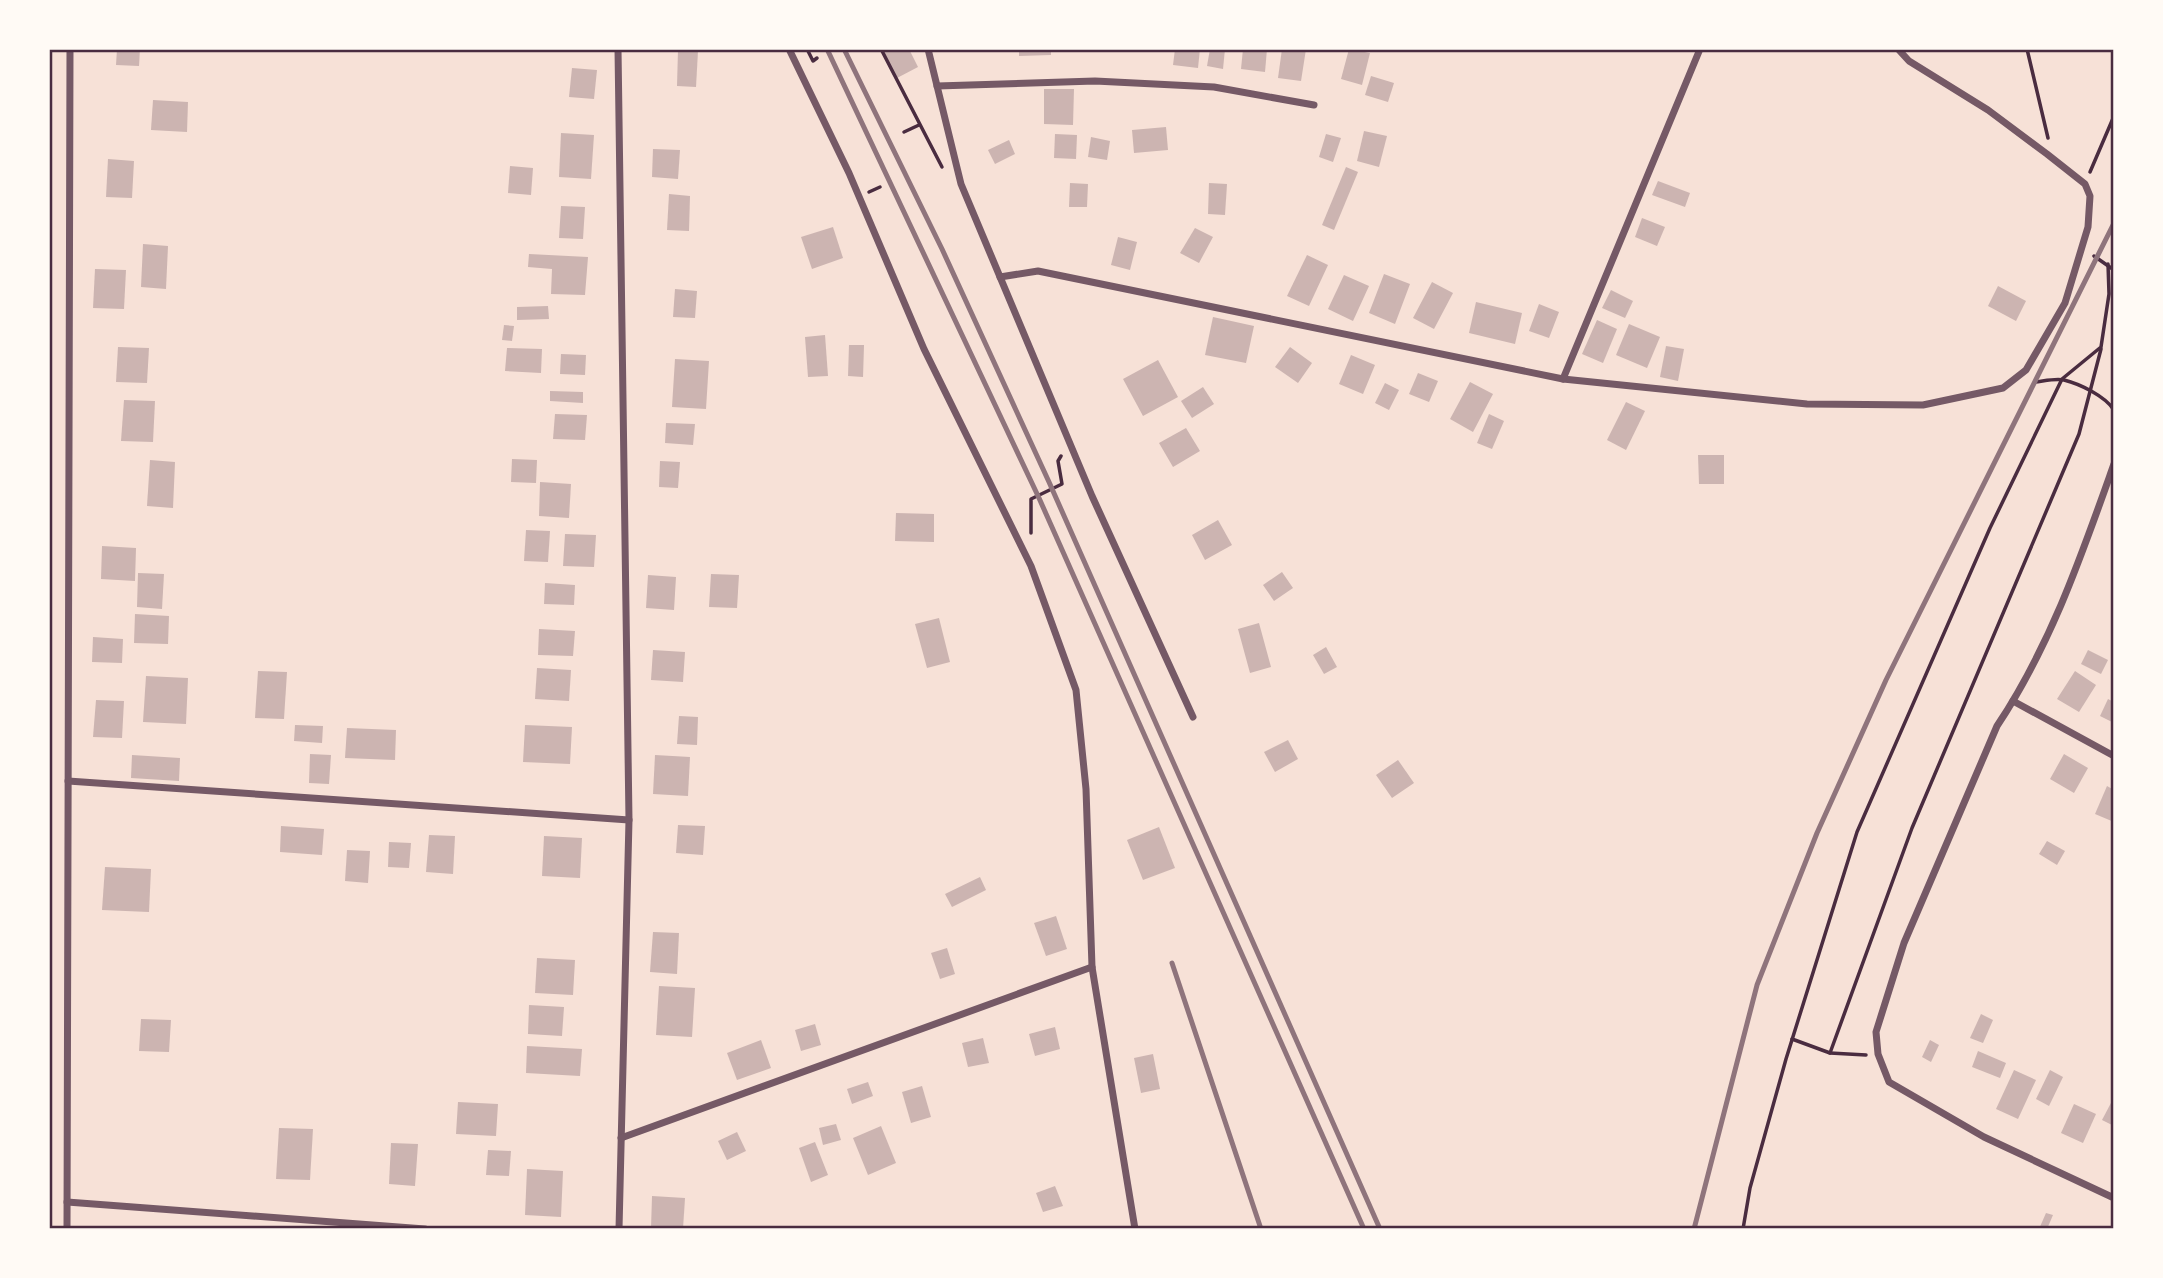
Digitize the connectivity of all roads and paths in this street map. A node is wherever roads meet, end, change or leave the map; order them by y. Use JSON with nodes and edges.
{"nodes":[{"id":1,"x":70,"y":49,"type":"edge"},
{"id":2,"x":618,"y":49,"type":"edge"},
{"id":3,"x":789,"y":49,"type":"edge"},
{"id":4,"x":807,"y":49,"type":"edge"},
{"id":5,"x":881,"y":49,"type":"edge"},
{"id":6,"x":928,"y":49,"type":"edge"},
{"id":7,"x":1700,"y":49,"type":"edge"},
{"id":8,"x":1898,"y":49,"type":"edge"},
{"id":9,"x":2027,"y":49,"type":"edge"},
{"id":10,"x":817,"y":58,"type":"dead end"},
{"id":11,"x":937,"y":86,"type":"junction"},
{"id":12,"x":1314,"y":105,"type":"dead end"},
{"id":13,"x":2114,"y":116,"type":"edge"},
{"id":14,"x":919,"y":125,"type":"junction"},
{"id":15,"x":904,"y":132,"type":"dead end"},
{"id":16,"x":2058,"y":163,"type":"junction"},
{"id":17,"x":949,"y":177,"type":"dead end"},
{"id":18,"x":2085,"y":184,"type":"junction"},
{"id":19,"x":880,"y":187,"type":"dead end"},
{"id":20,"x":874,"y":190,"type":"dead end"},
{"id":21,"x":2092,"y":254,"type":"dead end"},
{"id":22,"x":2108,"y":264,"type":"junction"},
{"id":23,"x":2114,"y":270,"type":"edge"},
{"id":24,"x":1000,"y":278,"type":"junction"},
{"id":25,"x":2101,"y":347,"type":"junction"},
{"id":26,"x":1563,"y":379,"type":"junction"},
{"id":27,"x":2062,"y":379,"type":"junction"},
{"id":28,"x":2003,"y":388,"type":"junction"},
{"id":29,"x":2092,"y":392,"type":"junction"},
{"id":30,"x":2114,"y":410,"type":"edge"},
{"id":31,"x":1069,"y":442,"type":"junction"},
{"id":32,"x":2114,"y":464,"type":"edge"},
{"id":33,"x":1027,"y":558,"type":"junction"},
{"id":34,"x":2013,"y":701,"type":"junction"},
{"id":35,"x":1193,"y":717,"type":"dead end"},
{"id":36,"x":2114,"y":756,"type":"edge"},
{"id":37,"x":68,"y":781,"type":"junction"},
{"id":38,"x":629,"y":820,"type":"junction"},
{"id":39,"x":1092,"y":967,"type":"junction"},
{"id":40,"x":1792,"y":1039,"type":"junction"},
{"id":41,"x":1830,"y":1053,"type":"junction"},
{"id":42,"x":1878,"y":1054,"type":"junction"},
{"id":43,"x":621,"y":1138,"type":"junction"},
{"id":44,"x":2114,"y":1198,"type":"edge"},
{"id":45,"x":67,"y":1202,"type":"junction"},
{"id":46,"x":67,"y":1229,"type":"edge"},
{"id":47,"x":425,"y":1229,"type":"edge"},
{"id":48,"x":619,"y":1229,"type":"edge"},
{"id":49,"x":1135,"y":1229,"type":"edge"},
{"id":50,"x":1743,"y":1229,"type":"edge"}],
"edges":[{"from":1,"to":37,"type":"street"},
{"from":2,"to":38,"type":"street"},
{"from":3,"to":33,"type":"street"},
{"from":4,"to":10,"type":"path"},
{"from":5,"to":14,"type":"path"},
{"from":6,"to":11,"type":"street"},
{"from":7,"to":26,"type":"street"},
{"from":8,"to":16,"type":"street"},
{"from":9,"to":16,"type":"path"},
{"from":11,"to":12,"type":"street"},
{"from":11,"to":24,"type":"street"},
{"from":13,"to":18,"type":"path"},
{"from":14,"to":15,"type":"path"},
{"from":14,"to":17,"type":"path"},
{"from":16,"to":18,"type":"street"},
{"from":18,"to":28,"type":"street"},
{"from":19,"to":20,"type":"path"},
{"from":21,"to":22,"type":"path"},
{"from":22,"to":23,"type":"path"},
{"from":22,"to":25,"type":"path"},
{"from":24,"to":26,"type":"street"},
{"from":24,"to":31,"type":"street"},
{"from":25,"to":27,"type":"path"},
{"from":25,"to":29,"type":"path"},
{"from":26,"to":28,"type":"street"},
{"from":27,"to":28,"type":"path"},
{"from":27,"to":29,"type":"path"},
{"from":27,"to":40,"type":"path"},
{"from":29,"to":30,"type":"path"},
{"from":29,"to":41,"type":"path"},
{"from":31,"to":33,"type":"path"},
{"from":31,"to":35,"type":"street"},
{"from":32,"to":34,"type":"street"},
{"from":33,"to":39,"type":"street"},
{"from":34,"to":36,"type":"street"},
{"from":34,"to":42,"type":"street"},
{"from":37,"to":38,"type":"street"},
{"from":37,"to":45,"type":"street"},
{"from":38,"to":43,"type":"street"},
{"from":39,"to":43,"type":"street"},
{"from":39,"to":49,"type":"street"},
{"from":40,"to":41,"type":"path"},
{"from":40,"to":50,"type":"path"},
{"from":41,"to":42,"type":"path"},
{"from":42,"to":44,"type":"street"},
{"from":43,"to":48,"type":"street"},
{"from":45,"to":46,"type":"street"},
{"from":45,"to":47,"type":"street"}]}
